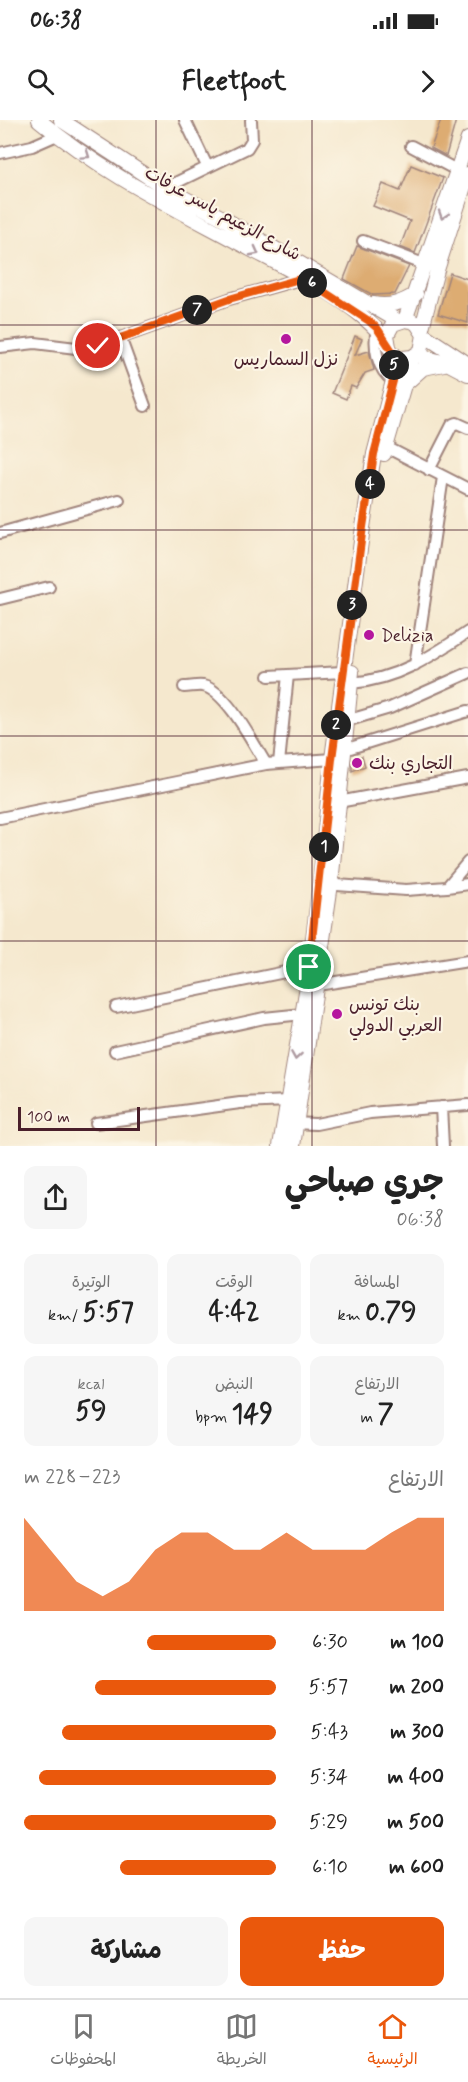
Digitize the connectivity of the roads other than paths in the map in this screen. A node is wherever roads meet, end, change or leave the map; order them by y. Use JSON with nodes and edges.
{"nodes":[{"id":1,"x":39,"y":120,"type":"edge"},
{"id":2,"x":61,"y":120,"type":"edge"},
{"id":3,"x":185,"y":120,"type":"edge"},
{"id":4,"x":251,"y":120,"type":"edge"},
{"id":5,"x":57,"y":135,"type":"junction"},
{"id":6,"x":468,"y":140,"type":"edge"},
{"id":7,"x":411,"y":146,"type":"dead end"},
{"id":8,"x":0,"y":153,"type":"edge"},
{"id":9,"x":207,"y":166,"type":"junction"},
{"id":10,"x":465,"y":174,"type":"edge"},
{"id":11,"x":165,"y":188,"type":"junction"},
{"id":12,"x":363,"y":240,"type":"dead end"},
{"id":13,"x":426,"y":266,"type":"junction"},
{"id":14,"x":303,"y":278,"type":"junction"},
{"id":15,"x":416,"y":294,"type":"junction"},
{"id":16,"x":362,"y":301,"type":"junction"},
{"id":17,"x":402,"y":320,"type":"junction"},
{"id":18,"x":423,"y":332,"type":"junction"},
{"id":19,"x":122,"y":340,"type":"junction"},
{"id":20,"x":0,"y":347,"type":"edge"},
{"id":21,"x":387,"y":351,"type":"junction"},
{"id":22,"x":414,"y":356,"type":"junction"},
{"id":23,"x":449,"y":364,"type":"junction"},
{"id":24,"x":468,"y":364,"type":"edge"},
{"id":25,"x":468,"y":374,"type":"edge"},
{"id":26,"x":398,"y":384,"type":"junction"},
{"id":27,"x":145,"y":406,"type":"dead end"},
{"id":28,"x":468,"y":428,"type":"edge"},
{"id":29,"x":386,"y":447,"type":"junction"},
{"id":30,"x":429,"y":470,"type":"junction"},
{"id":31,"x":443,"y":477,"type":"junction"},
{"id":32,"x":468,"y":489,"type":"edge"},
{"id":33,"x":119,"y":500,"type":"dead end"},
{"id":34,"x":0,"y":533,"type":"edge"},
{"id":35,"x":49,"y":587,"type":"dead end"},
{"id":36,"x":0,"y":599,"type":"edge"},
{"id":37,"x":468,"y":632,"type":"edge"},
{"id":38,"x":415,"y":665,"type":"junction"},
{"id":39,"x":468,"y":673,"type":"edge"},
{"id":40,"x":288,"y":675,"type":"junction"},
{"id":41,"x":269,"y":676,"type":"dead end"},
{"id":42,"x":347,"y":677,"type":"junction"},
{"id":43,"x":184,"y":687,"type":"dead end"},
{"id":44,"x":468,"y":711,"type":"edge"},
{"id":45,"x":346,"y":721,"type":"junction"},
{"id":46,"x":344,"y":750,"type":"junction"},
{"id":47,"x":332,"y":759,"type":"junction"},
{"id":48,"x":279,"y":763,"type":"junction"},
{"id":49,"x":266,"y":764,"type":"junction"},
{"id":50,"x":468,"y":778,"type":"edge"},
{"id":51,"x":334,"y":803,"type":"junction"},
{"id":52,"x":0,"y":818,"type":"edge"},
{"id":53,"x":468,"y":862,"type":"edge"},
{"id":54,"x":326,"y":884,"type":"junction"},
{"id":55,"x":468,"y":884,"type":"edge"},
{"id":56,"x":447,"y":887,"type":"junction"},
{"id":57,"x":468,"y":961,"type":"edge"},
{"id":58,"x":309,"y":967,"type":"junction"},
{"id":59,"x":312,"y":985,"type":"junction"},
{"id":60,"x":116,"y":1007,"type":"dead end"},
{"id":61,"x":303,"y":1014,"type":"junction"},
{"id":62,"x":115,"y":1051,"type":"dead end"},
{"id":63,"x":289,"y":1101,"type":"junction"},
{"id":64,"x":468,"y":1105,"type":"edge"},
{"id":65,"x":441,"y":1107,"type":"junction"},
{"id":66,"x":96,"y":1123,"type":"dead end"},
{"id":67,"x":291,"y":1123,"type":"junction"},
{"id":68,"x":280,"y":1146,"type":"edge"},
{"id":69,"x":293,"y":1146,"type":"edge"},
{"id":70,"x":443,"y":1146,"type":"edge"}],
"edges":[{"from":1,"to":5,"type":"main road","name":"شارع الزعيم ياسر عرفات"},
{"from":2,"to":11,"type":"main road","name":"شارع الزعيم ياسر عرفات"},
{"from":3,"to":9,"type":"street"},
{"from":4,"to":9,"type":"street"},
{"from":5,"to":8,"type":"street"},
{"from":5,"to":14,"type":"main road","name":"شارع الزعيم ياسر عرفات","one_way":true},
{"from":6,"to":10,"type":"main road"},
{"from":7,"to":10,"type":"street"},
{"from":9,"to":11,"type":"street"},
{"from":10,"to":13,"type":"main road","one_way":true},
{"from":10,"to":18,"type":"main road"},
{"from":11,"to":16,"type":"main road","name":"شارع الزعيم ياسر عرفات"},
{"from":12,"to":13,"type":"street"},
{"from":13,"to":15,"type":"main road"},
{"from":14,"to":19,"type":"street"},
{"from":14,"to":21,"type":"main road","name":"شارع الزعيم ياسر عرفات"},
{"from":15,"to":16,"type":"main road"},
{"from":15,"to":17,"type":"main road"},
{"from":16,"to":17,"type":"main road","name":"شارع الزعيم ياسر عرفات"},
{"from":17,"to":18,"type":"main road"},
{"from":17,"to":21,"type":"main road"},
{"from":18,"to":22,"type":"main road"},
{"from":18,"to":24,"type":"main road"},
{"from":19,"to":20,"type":"street"},
{"from":19,"to":27,"type":"street"},
{"from":21,"to":22,"type":"main road"},
{"from":21,"to":26,"type":"main road"},
{"from":22,"to":23,"type":"main road"},
{"from":22,"to":26,"type":"main road"},
{"from":23,"to":25,"type":"main road"},
{"from":23,"to":26,"type":"main road"},
{"from":26,"to":29,"type":"main road"},
{"from":26,"to":42,"type":"main road"},
{"from":28,"to":30,"type":"street"},
{"from":29,"to":30,"type":"street"},
{"from":29,"to":42,"type":"main road"},
{"from":30,"to":31,"type":"street"},
{"from":31,"to":32,"type":"street"},
{"from":31,"to":38,"type":"street"},
{"from":33,"to":34,"type":"street"},
{"from":35,"to":36,"type":"street"},
{"from":37,"to":38,"type":"street"},
{"from":38,"to":42,"type":"street"},
{"from":39,"to":45,"type":"street"},
{"from":40,"to":41,"type":"street"},
{"from":40,"to":42,"type":"street"},
{"from":40,"to":48,"type":"street"},
{"from":42,"to":45,"type":"main road"},
{"from":42,"to":47,"type":"main road"},
{"from":43,"to":49,"type":"street"},
{"from":44,"to":46,"type":"street"},
{"from":45,"to":46,"type":"main road"},
{"from":46,"to":51,"type":"main road"},
{"from":47,"to":48,"type":"street"},
{"from":47,"to":51,"type":"main road"},
{"from":48,"to":49,"type":"street"},
{"from":49,"to":52,"type":"street"},
{"from":50,"to":51,"type":"street"},
{"from":51,"to":54,"type":"main road"},
{"from":53,"to":56,"type":"street"},
{"from":54,"to":56,"type":"street"},
{"from":54,"to":58,"type":"main road"},
{"from":54,"to":59,"type":"main road"},
{"from":55,"to":56,"type":"street"},
{"from":57,"to":59,"type":"street"},
{"from":58,"to":59,"type":"main road"},
{"from":58,"to":60,"type":"street"},
{"from":59,"to":61,"type":"main road"},
{"from":59,"to":67,"type":"main road"},
{"from":61,"to":62,"type":"street"},
{"from":61,"to":63,"type":"main road","one_way":true},
{"from":63,"to":66,"type":"street"},
{"from":63,"to":67,"type":"main road"},
{"from":64,"to":65,"type":"street"},
{"from":65,"to":67,"type":"street"},
{"from":65,"to":70,"type":"street"},
{"from":67,"to":68,"type":"main road"},
{"from":67,"to":69,"type":"main road"}]}
